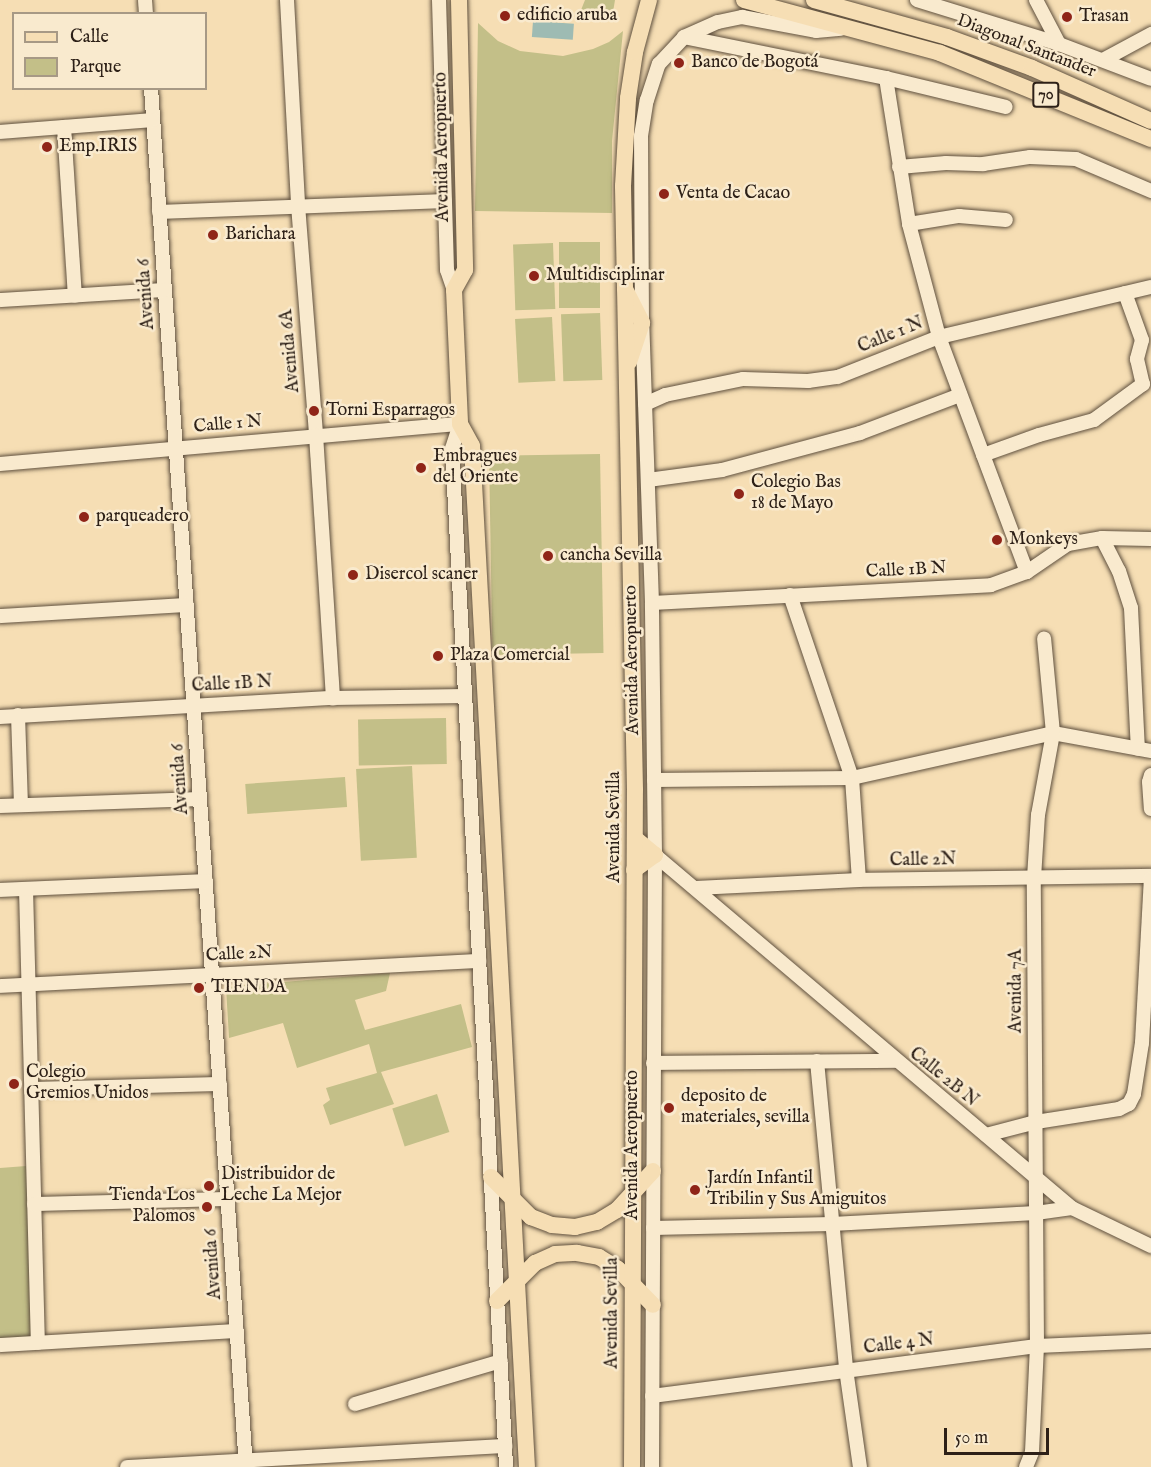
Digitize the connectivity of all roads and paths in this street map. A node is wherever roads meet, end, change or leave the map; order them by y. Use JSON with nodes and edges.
{"nodes":[{"id":1,"x":287,"y":0,"type":"edge"},
{"id":2,"x":439,"y":0,"type":"edge"},
{"id":3,"x":459,"y":0,"type":"edge"},
{"id":4,"x":649,"y":0,"type":"edge"},
{"id":5,"x":744,"y":0,"type":"edge"},
{"id":6,"x":814,"y":0,"type":"edge"},
{"id":7,"x":842,"y":0,"type":"edge"},
{"id":8,"x":917,"y":0,"type":"edge"},
{"id":9,"x":1036,"y":0,"type":"edge"},
{"id":10,"x":869,"y":16,"type":"junction"},
{"id":11,"x":852,"y":28,"type":"junction"},
{"id":12,"x":1151,"y":34,"type":"edge"},
{"id":13,"x":684,"y":37,"type":"junction"},
{"id":14,"x":1059,"y":44,"type":"junction"},
{"id":15,"x":1103,"y":60,"type":"junction"},
{"id":16,"x":886,"y":78,"type":"junction"},
{"id":17,"x":1151,"y":79,"type":"edge"},
{"id":18,"x":151,"y":90,"type":"edge"},
{"id":19,"x":1006,"y":107,"type":"dead end"},
{"id":20,"x":153,"y":120,"type":"junction"},
{"id":21,"x":1151,"y":120,"type":"edge"},
{"id":22,"x":64,"y":127,"type":"junction"},
{"id":23,"x":0,"y":132,"type":"edge"},
{"id":24,"x":1151,"y":139,"type":"edge"},
{"id":25,"x":899,"y":167,"type":"junction"},
{"id":26,"x":1151,"y":191,"type":"edge"},
{"id":27,"x":445,"y":201,"type":"junction"},
{"id":28,"x":298,"y":205,"type":"junction"},
{"id":29,"x":159,"y":212,"type":"junction"},
{"id":30,"x":1006,"y":220,"type":"dead end"},
{"id":31,"x":909,"y":224,"type":"junction"},
{"id":32,"x":623,"y":286,"type":"junction"},
{"id":33,"x":1151,"y":287,"type":"edge"},
{"id":34,"x":165,"y":290,"type":"junction"},
{"id":35,"x":454,"y":290,"type":"junction"},
{"id":36,"x":1125,"y":292,"type":"junction"},
{"id":37,"x":75,"y":296,"type":"junction"},
{"id":38,"x":0,"y":300,"type":"edge"},
{"id":39,"x":642,"y":323,"type":"junction"},
{"id":40,"x":939,"y":336,"type":"junction"},
{"id":41,"x":625,"y":375,"type":"junction"},
{"id":42,"x":1147,"y":386,"type":"edge"},
{"id":43,"x":960,"y":395,"type":"junction"},
{"id":44,"x":645,"y":404,"type":"junction"},
{"id":45,"x":460,"y":424,"type":"junction"},
{"id":46,"x":316,"y":435,"type":"junction"},
{"id":47,"x":176,"y":447,"type":"junction"},
{"id":48,"x":983,"y":455,"type":"junction"},
{"id":49,"x":0,"y":464,"type":"edge"},
{"id":50,"x":648,"y":480,"type":"junction"},
{"id":51,"x":1102,"y":538,"type":"junction"},
{"id":52,"x":1151,"y":539,"type":"edge"},
{"id":53,"x":1027,"y":572,"type":"junction"},
{"id":54,"x":790,"y":595,"type":"junction"},
{"id":55,"x":652,"y":603,"type":"junction"},
{"id":56,"x":187,"y":605,"type":"junction"},
{"id":57,"x":0,"y":616,"type":"edge"},
{"id":58,"x":1044,"y":639,"type":"dead end"},
{"id":59,"x":465,"y":696,"type":"junction"},
{"id":60,"x":333,"y":698,"type":"junction"},
{"id":61,"x":194,"y":705,"type":"junction"},
{"id":62,"x":18,"y":715,"type":"junction"},
{"id":63,"x":0,"y":717,"type":"edge"},
{"id":64,"x":1053,"y":733,"type":"junction"},
{"id":65,"x":1144,"y":750,"type":"edge"},
{"id":66,"x":1151,"y":775,"type":"edge"},
{"id":67,"x":852,"y":778,"type":"junction"},
{"id":68,"x":654,"y":780,"type":"junction"},
{"id":69,"x":200,"y":799,"type":"junction"},
{"id":70,"x":21,"y":805,"type":"junction"},
{"id":71,"x":0,"y":806,"type":"edge"},
{"id":72,"x":1151,"y":809,"type":"edge"},
{"id":73,"x":634,"y":838,"type":"junction"},
{"id":74,"x":655,"y":855,"type":"junction"},
{"id":75,"x":634,"y":870,"type":"junction"},
{"id":76,"x":1151,"y":877,"type":"edge"},
{"id":77,"x":1035,"y":878,"type":"junction"},
{"id":78,"x":859,"y":880,"type":"junction"},
{"id":79,"x":206,"y":881,"type":"junction"},
{"id":80,"x":696,"y":888,"type":"junction"},
{"id":81,"x":26,"y":889,"type":"junction"},
{"id":82,"x":0,"y":890,"type":"edge"},
{"id":83,"x":479,"y":961,"type":"junction"},
{"id":84,"x":212,"y":975,"type":"junction"},
{"id":85,"x":28,"y":984,"type":"junction"},
{"id":86,"x":0,"y":986,"type":"edge"},
{"id":87,"x":1147,"y":1043,"type":"edge"},
{"id":88,"x":896,"y":1060,"type":"junction"},
{"id":89,"x":817,"y":1061,"type":"junction"},
{"id":90,"x":653,"y":1063,"type":"junction"},
{"id":91,"x":220,"y":1084,"type":"junction"},
{"id":92,"x":31,"y":1089,"type":"junction"},
{"id":93,"x":1036,"y":1122,"type":"junction"},
{"id":94,"x":986,"y":1135,"type":"junction"},
{"id":95,"x":653,"y":1171,"type":"junction"},
{"id":96,"x":491,"y":1177,"type":"junction"},
{"id":97,"x":1036,"y":1177,"type":"junction"},
{"id":98,"x":632,"y":1192,"type":"junction"},
{"id":99,"x":228,"y":1198,"type":"junction"},
{"id":100,"x":512,"y":1200,"type":"junction"},
{"id":101,"x":34,"y":1204,"type":"junction"},
{"id":102,"x":1072,"y":1208,"type":"junction"},
{"id":103,"x":1036,"y":1213,"type":"junction"},
{"id":104,"x":832,"y":1224,"type":"junction"},
{"id":105,"x":653,"y":1228,"type":"junction"},
{"id":106,"x":1151,"y":1246,"type":"edge"},
{"id":107,"x":517,"y":1280,"type":"junction"},
{"id":108,"x":632,"y":1285,"type":"junction"},
{"id":109,"x":497,"y":1301,"type":"junction"},
{"id":110,"x":653,"y":1305,"type":"junction"},
{"id":111,"x":237,"y":1331,"type":"junction"},
{"id":112,"x":1151,"y":1341,"type":"edge"},
{"id":113,"x":38,"y":1343,"type":"junction"},
{"id":114,"x":0,"y":1345,"type":"edge"},
{"id":115,"x":1037,"y":1346,"type":"junction"},
{"id":116,"x":501,"y":1361,"type":"junction"},
{"id":117,"x":846,"y":1369,"type":"junction"},
{"id":118,"x":652,"y":1396,"type":"junction"},
{"id":119,"x":356,"y":1404,"type":"dead end"},
{"id":120,"x":505,"y":1446,"type":"junction"},
{"id":121,"x":246,"y":1464,"type":"edge"},
{"id":122,"x":128,"y":1467,"type":"edge"},
{"id":123,"x":506,"y":1467,"type":"edge"},
{"id":124,"x":526,"y":1467,"type":"edge"},
{"id":125,"x":632,"y":1467,"type":"edge"},
{"id":126,"x":652,"y":1467,"type":"edge"},
{"id":127,"x":860,"y":1467,"type":"edge"},
{"id":128,"x":1026,"y":1467,"type":"edge"}],
"edges":[{"from":1,"to":28,"type":"street","name":"Avenida 6A"},
{"from":2,"to":27,"type":"street","name":"Avenida Aeropuerto"},
{"from":3,"to":35,"type":"main road","name":"Avenida Aeropuerto"},
{"from":4,"to":32,"type":"main road","name":"Avenida Sevilla"},
{"from":5,"to":11,"type":"main road","name":"Diagonal Santander","number":"70"},
{"from":6,"to":10,"type":"main road","name":"Diagonal Santander","number":"70"},
{"from":7,"to":10,"type":"main road"},
{"from":8,"to":14,"type":"street"},
{"from":9,"to":14,"type":"street"},
{"from":10,"to":21,"type":"main road","name":"Diagonal Santander","number":"70"},
{"from":11,"to":13,"type":"street","name":"Avenida Aeropuerto"},
{"from":11,"to":24,"type":"main road","name":"Diagonal Santander","number":"70"},
{"from":12,"to":15,"type":"street"},
{"from":13,"to":16,"type":"street"},
{"from":13,"to":39,"type":"street","name":"Avenida Aeropuerto"},
{"from":14,"to":15,"type":"street"},
{"from":15,"to":17,"type":"street"},
{"from":16,"to":19,"type":"street"},
{"from":16,"to":25,"type":"street"},
{"from":18,"to":20,"type":"street","name":"Avenida 6"},
{"from":20,"to":22,"type":"street"},
{"from":20,"to":29,"type":"street","name":"Avenida 6"},
{"from":22,"to":23,"type":"street"},
{"from":22,"to":37,"type":"street"},
{"from":25,"to":26,"type":"street"},
{"from":25,"to":31,"type":"street"},
{"from":27,"to":28,"type":"street"},
{"from":27,"to":35,"type":"street","name":"Avenida Aeropuerto"},
{"from":28,"to":29,"type":"street"},
{"from":28,"to":46,"type":"street","name":"Avenida 6A"},
{"from":29,"to":34,"type":"street","name":"Avenida 6"},
{"from":30,"to":31,"type":"street"},
{"from":31,"to":40,"type":"street"},
{"from":32,"to":39,"type":"main road"},
{"from":32,"to":41,"type":"main road","name":"Avenida Sevilla"},
{"from":33,"to":36,"type":"street","name":"Calle 1 N"},
{"from":34,"to":37,"type":"street"},
{"from":34,"to":47,"type":"street","name":"Avenida 6"},
{"from":35,"to":45,"type":"main road","name":"Avenida Aeropuerto"},
{"from":36,"to":40,"type":"street","name":"Calle 1 N"},
{"from":36,"to":42,"type":"street"},
{"from":37,"to":38,"type":"street"},
{"from":39,"to":41,"type":"main road"},
{"from":39,"to":44,"type":"street","name":"Avenida Aeropuerto"},
{"from":40,"to":43,"type":"street"},
{"from":40,"to":44,"type":"street","name":"Calle 1 N"},
{"from":41,"to":73,"type":"main road","name":"Avenida Sevilla"},
{"from":42,"to":48,"type":"street"},
{"from":43,"to":48,"type":"street"},
{"from":43,"to":50,"type":"street"},
{"from":44,"to":50,"type":"street","name":"Avenida Aeropuerto"},
{"from":45,"to":46,"type":"street","name":"Calle 1 N"},
{"from":45,"to":59,"type":"street","name":"Avenida Aeropuerto"},
{"from":45,"to":100,"type":"main road"},
{"from":46,"to":47,"type":"street","name":"Calle 1 N"},
{"from":46,"to":60,"type":"street","name":"Avenida 6A"},
{"from":47,"to":49,"type":"street","name":"Calle 1 N"},
{"from":47,"to":56,"type":"street","name":"Avenida 6"},
{"from":48,"to":53,"type":"street"},
{"from":50,"to":55,"type":"street","name":"Avenida Aeropuerto"},
{"from":51,"to":52,"type":"street","name":"Calle 1B N"},
{"from":51,"to":53,"type":"street","name":"Calle 1B N"},
{"from":51,"to":65,"type":"street"},
{"from":53,"to":54,"type":"street","name":"Calle 1B N"},
{"from":54,"to":55,"type":"street","name":"Calle 1B N"},
{"from":54,"to":67,"type":"street"},
{"from":55,"to":68,"type":"street","name":"Avenida Aeropuerto"},
{"from":56,"to":57,"type":"street"},
{"from":56,"to":61,"type":"street","name":"Avenida 6"},
{"from":58,"to":64,"type":"street","name":"Avenida 7A"},
{"from":59,"to":60,"type":"street","name":"Calle 1B N"},
{"from":59,"to":83,"type":"street","name":"Avenida Aeropuerto"},
{"from":60,"to":61,"type":"street","name":"Calle 1B N"},
{"from":61,"to":62,"type":"street","name":"Calle 1B N"},
{"from":61,"to":69,"type":"street","name":"Avenida 6"},
{"from":62,"to":63,"type":"street","name":"Calle 1B N"},
{"from":62,"to":70,"type":"street"},
{"from":64,"to":65,"type":"street"},
{"from":64,"to":67,"type":"street"},
{"from":64,"to":77,"type":"street","name":"Avenida 7A"},
{"from":66,"to":72,"type":"street"},
{"from":67,"to":68,"type":"street"},
{"from":67,"to":78,"type":"street"},
{"from":68,"to":74,"type":"street","name":"Avenida Aeropuerto"},
{"from":69,"to":70,"type":"street"},
{"from":69,"to":79,"type":"street","name":"Avenida 6"},
{"from":70,"to":71,"type":"street"},
{"from":73,"to":74,"type":"main road"},
{"from":73,"to":75,"type":"main road","name":"Avenida Sevilla"},
{"from":74,"to":75,"type":"main road"},
{"from":74,"to":80,"type":"street"},
{"from":74,"to":90,"type":"street","name":"Avenida Aeropuerto"},
{"from":75,"to":98,"type":"main road","name":"Avenida Sevilla"},
{"from":76,"to":77,"type":"street","name":"Calle 2N"},
{"from":76,"to":87,"type":"street"},
{"from":77,"to":78,"type":"street","name":"Calle 2N"},
{"from":77,"to":93,"type":"street","name":"Avenida 7A"},
{"from":78,"to":80,"type":"street","name":"Calle 2N"},
{"from":79,"to":81,"type":"street"},
{"from":79,"to":84,"type":"street","name":"Avenida 6"},
{"from":80,"to":88,"type":"street"},
{"from":81,"to":82,"type":"street"},
{"from":81,"to":85,"type":"street"},
{"from":83,"to":84,"type":"street","name":"Calle 2N"},
{"from":83,"to":96,"type":"street","name":"Avenida Aeropuerto"},
{"from":84,"to":85,"type":"street","name":"Calle 2N"},
{"from":84,"to":91,"type":"street","name":"Avenida 6"},
{"from":85,"to":86,"type":"street","name":"Calle 2N"},
{"from":85,"to":92,"type":"street"},
{"from":87,"to":93,"type":"street"},
{"from":88,"to":89,"type":"street","name":"Calle 2B N"},
{"from":88,"to":94,"type":"street","name":"Calle 2B N"},
{"from":89,"to":90,"type":"street","name":"Calle 2B N"},
{"from":89,"to":104,"type":"street"},
{"from":90,"to":95,"type":"street","name":"Avenida Aeropuerto"},
{"from":91,"to":92,"type":"street"},
{"from":91,"to":99,"type":"street","name":"Avenida 6"},
{"from":92,"to":101,"type":"street"},
{"from":93,"to":94,"type":"street"},
{"from":93,"to":97,"type":"street","name":"Avenida 7A"},
{"from":94,"to":97,"type":"street","name":"Calle 2B N"},
{"from":95,"to":98,"type":"main road"},
{"from":95,"to":105,"type":"street","name":"Avenida Aeropuerto"},
{"from":96,"to":100,"type":"main road"},
{"from":96,"to":109,"type":"street","name":"Avenida Aeropuerto"},
{"from":97,"to":102,"type":"street","name":"Calle 2B N"},
{"from":97,"to":103,"type":"street","name":"Avenida 7A"},
{"from":98,"to":100,"type":"main road"},
{"from":98,"to":108,"type":"main road","name":"Avenida Sevilla"},
{"from":99,"to":101,"type":"street"},
{"from":99,"to":111,"type":"street","name":"Avenida 6"},
{"from":100,"to":107,"type":"main road"},
{"from":101,"to":113,"type":"street"},
{"from":102,"to":103,"type":"street"},
{"from":102,"to":106,"type":"street","name":"Calle 2B N"},
{"from":103,"to":104,"type":"street"},
{"from":103,"to":115,"type":"street","name":"Avenida 7A"},
{"from":104,"to":105,"type":"street"},
{"from":104,"to":117,"type":"street"},
{"from":105,"to":110,"type":"street","name":"Avenida Aeropuerto"},
{"from":107,"to":108,"type":"main road"},
{"from":107,"to":109,"type":"main road"},
{"from":107,"to":124,"type":"main road"},
{"from":108,"to":110,"type":"main road"},
{"from":108,"to":125,"type":"main road","name":"Avenida Sevilla"},
{"from":109,"to":116,"type":"street","name":"Avenida Aeropuerto"},
{"from":110,"to":118,"type":"street","name":"Avenida Aeropuerto"},
{"from":111,"to":113,"type":"street"},
{"from":111,"to":121,"type":"street","name":"Avenida 6"},
{"from":112,"to":115,"type":"street","name":"Calle 4 N"},
{"from":113,"to":114,"type":"street"},
{"from":115,"to":117,"type":"street","name":"Calle 4 N"},
{"from":115,"to":128,"type":"street","name":"Avenida 7A"},
{"from":116,"to":119,"type":"street"},
{"from":116,"to":120,"type":"street","name":"Avenida Aeropuerto"},
{"from":117,"to":118,"type":"street","name":"Calle 4 N"},
{"from":117,"to":127,"type":"street"},
{"from":118,"to":126,"type":"street","name":"Avenida Aeropuerto"},
{"from":120,"to":121,"type":"street"},
{"from":120,"to":123,"type":"street","name":"Avenida Aeropuerto"},
{"from":121,"to":122,"type":"street"}]}
